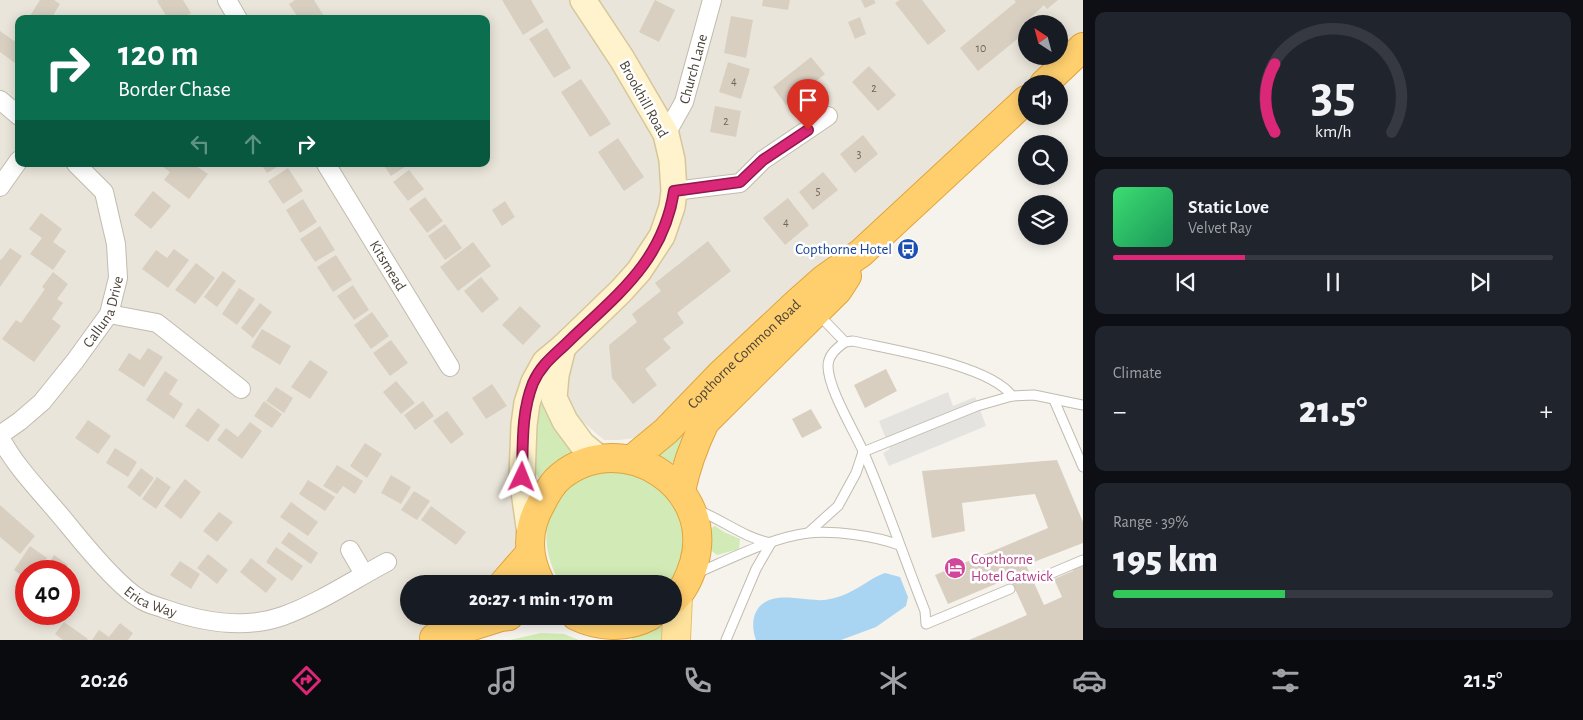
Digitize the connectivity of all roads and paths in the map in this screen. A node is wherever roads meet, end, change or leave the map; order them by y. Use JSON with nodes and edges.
{"nodes":[{"id":1,"x":227,"y":0,"type":"edge"},
{"id":2,"x":583,"y":0,"type":"edge"},
{"id":3,"x":712,"y":0,"type":"edge"},
{"id":4,"x":236,"y":15,"type":"edge"},
{"id":5,"x":1083,"y":47,"type":"edge"},
{"id":6,"x":1053,"y":75,"type":"edge"},
{"id":7,"x":0,"y":100,"type":"edge"},
{"id":8,"x":1018,"y":107,"type":"edge"},
{"id":9,"x":15,"y":113,"type":"edge"},
{"id":10,"x":828,"y":116,"type":"dead end"},
{"id":11,"x":666,"y":134,"type":"junction"},
{"id":12,"x":15,"y":166,"type":"edge"},
{"id":13,"x":79,"y":167,"type":"edge"},
{"id":14,"x":328,"y":167,"type":"edge"},
{"id":15,"x":0,"y":187,"type":"edge"},
{"id":16,"x":674,"y":191,"type":"junction"},
{"id":17,"x":861,"y":253,"type":"junction"},
{"id":18,"x":816,"y":312,"type":"junction"},
{"id":19,"x":109,"y":314,"type":"junction"},
{"id":20,"x":844,"y":342,"type":"junction"},
{"id":21,"x":563,"y":347,"type":"junction"},
{"id":22,"x":450,"y":367,"type":"dead end"},
{"id":23,"x":241,"y":389,"type":"dead end"},
{"id":24,"x":1012,"y":396,"type":"junction"},
{"id":25,"x":1054,"y":400,"type":"junction"},
{"id":26,"x":1083,"y":404,"type":"edge"},
{"id":27,"x":0,"y":436,"type":"edge"},
{"id":28,"x":863,"y":452,"type":"junction"},
{"id":29,"x":600,"y":459,"type":"junction"},
{"id":30,"x":631,"y":460,"type":"junction"},
{"id":31,"x":1083,"y":467,"type":"edge"},
{"id":32,"x":686,"y":500,"type":"junction"},
{"id":33,"x":808,"y":533,"type":"junction"},
{"id":34,"x":772,"y":543,"type":"junction"},
{"id":35,"x":530,"y":544,"type":"junction"},
{"id":36,"x":899,"y":545,"type":"junction"},
{"id":37,"x":350,"y":550,"type":"dead end"},
{"id":38,"x":1083,"y":560,"type":"edge"},
{"id":39,"x":387,"y":562,"type":"dead end"},
{"id":40,"x":364,"y":574,"type":"junction"},
{"id":41,"x":508,"y":575,"type":"edge"},
{"id":42,"x":536,"y":575,"type":"edge"},
{"id":43,"x":1045,"y":576,"type":"dead end"},
{"id":44,"x":682,"y":586,"type":"edge"},
{"id":45,"x":682,"y":589,"type":"edge"},
{"id":46,"x":1010,"y":589,"type":"dead end"},
{"id":47,"x":451,"y":625,"type":"edge"},
{"id":48,"x":476,"y":625,"type":"edge"},
{"id":49,"x":620,"y":625,"type":"edge"},
{"id":50,"x":677,"y":625,"type":"edge"},
{"id":51,"x":591,"y":626,"type":"edge"},
{"id":52,"x":432,"y":639,"type":"edge"},
{"id":53,"x":676,"y":640,"type":"edge"},
{"id":54,"x":726,"y":640,"type":"edge"}],
"edges":[{"from":1,"to":4,"type":"street"},
{"from":2,"to":11,"type":"street","name":"Brookhill Road"},
{"from":3,"to":11,"type":"street","name":"Church Lane"},
{"from":5,"to":6,"type":"highway"},
{"from":7,"to":9,"type":"street"},
{"from":8,"to":17,"type":"highway","name":"Copthorne Common Road"},
{"from":10,"to":16,"type":"street"},
{"from":11,"to":16,"type":"street","name":"Brookhill Road"},
{"from":12,"to":15,"type":"street"},
{"from":13,"to":19,"type":"street","name":"Calluna Drive"},
{"from":14,"to":22,"type":"street","name":"Kitsmead"},
{"from":16,"to":21,"type":"street","name":"Brookhill Road"},
{"from":17,"to":18,"type":"highway","name":"Copthorne Common Road"},
{"from":17,"to":30,"type":"highway","name":"Copthorne Common Road"},
{"from":18,"to":20,"type":"lane"},
{"from":18,"to":32,"type":"highway","name":"Copthorne Common Road"},
{"from":19,"to":23,"type":"street"},
{"from":19,"to":27,"type":"street","name":"Calluna Drive"},
{"from":20,"to":24,"type":"lane"},
{"from":20,"to":28,"type":"lane"},
{"from":21,"to":29,"type":"street"},
{"from":21,"to":35,"type":"street","name":"Brookhill Road"},
{"from":24,"to":25,"type":"lane"},
{"from":24,"to":28,"type":"lane"},
{"from":25,"to":26,"type":"lane"},
{"from":25,"to":31,"type":"lane"},
{"from":27,"to":40,"type":"street","name":"Erica Way"},
{"from":28,"to":33,"type":"lane"},
{"from":28,"to":36,"type":"lane"},
{"from":29,"to":30,"type":"highway"},
{"from":29,"to":35,"type":"highway"},
{"from":30,"to":32,"type":"highway"},
{"from":32,"to":34,"type":"lane"},
{"from":32,"to":44,"type":"highway"},
{"from":33,"to":34,"type":"lane"},
{"from":33,"to":36,"type":"lane"},
{"from":34,"to":45,"type":"lane"},
{"from":34,"to":54,"type":"lane"},
{"from":35,"to":41,"type":"highway"},
{"from":35,"to":42,"type":"highway"},
{"from":36,"to":46,"type":"lane"},
{"from":37,"to":40,"type":"street"},
{"from":38,"to":43,"type":"lane"},
{"from":39,"to":40,"type":"street","name":"Erica Way"},
{"from":47,"to":52,"type":"highway"},
{"from":48,"to":52,"type":"highway"},
{"from":49,"to":51,"type":"highway"},
{"from":50,"to":53,"type":"main road"}]}
